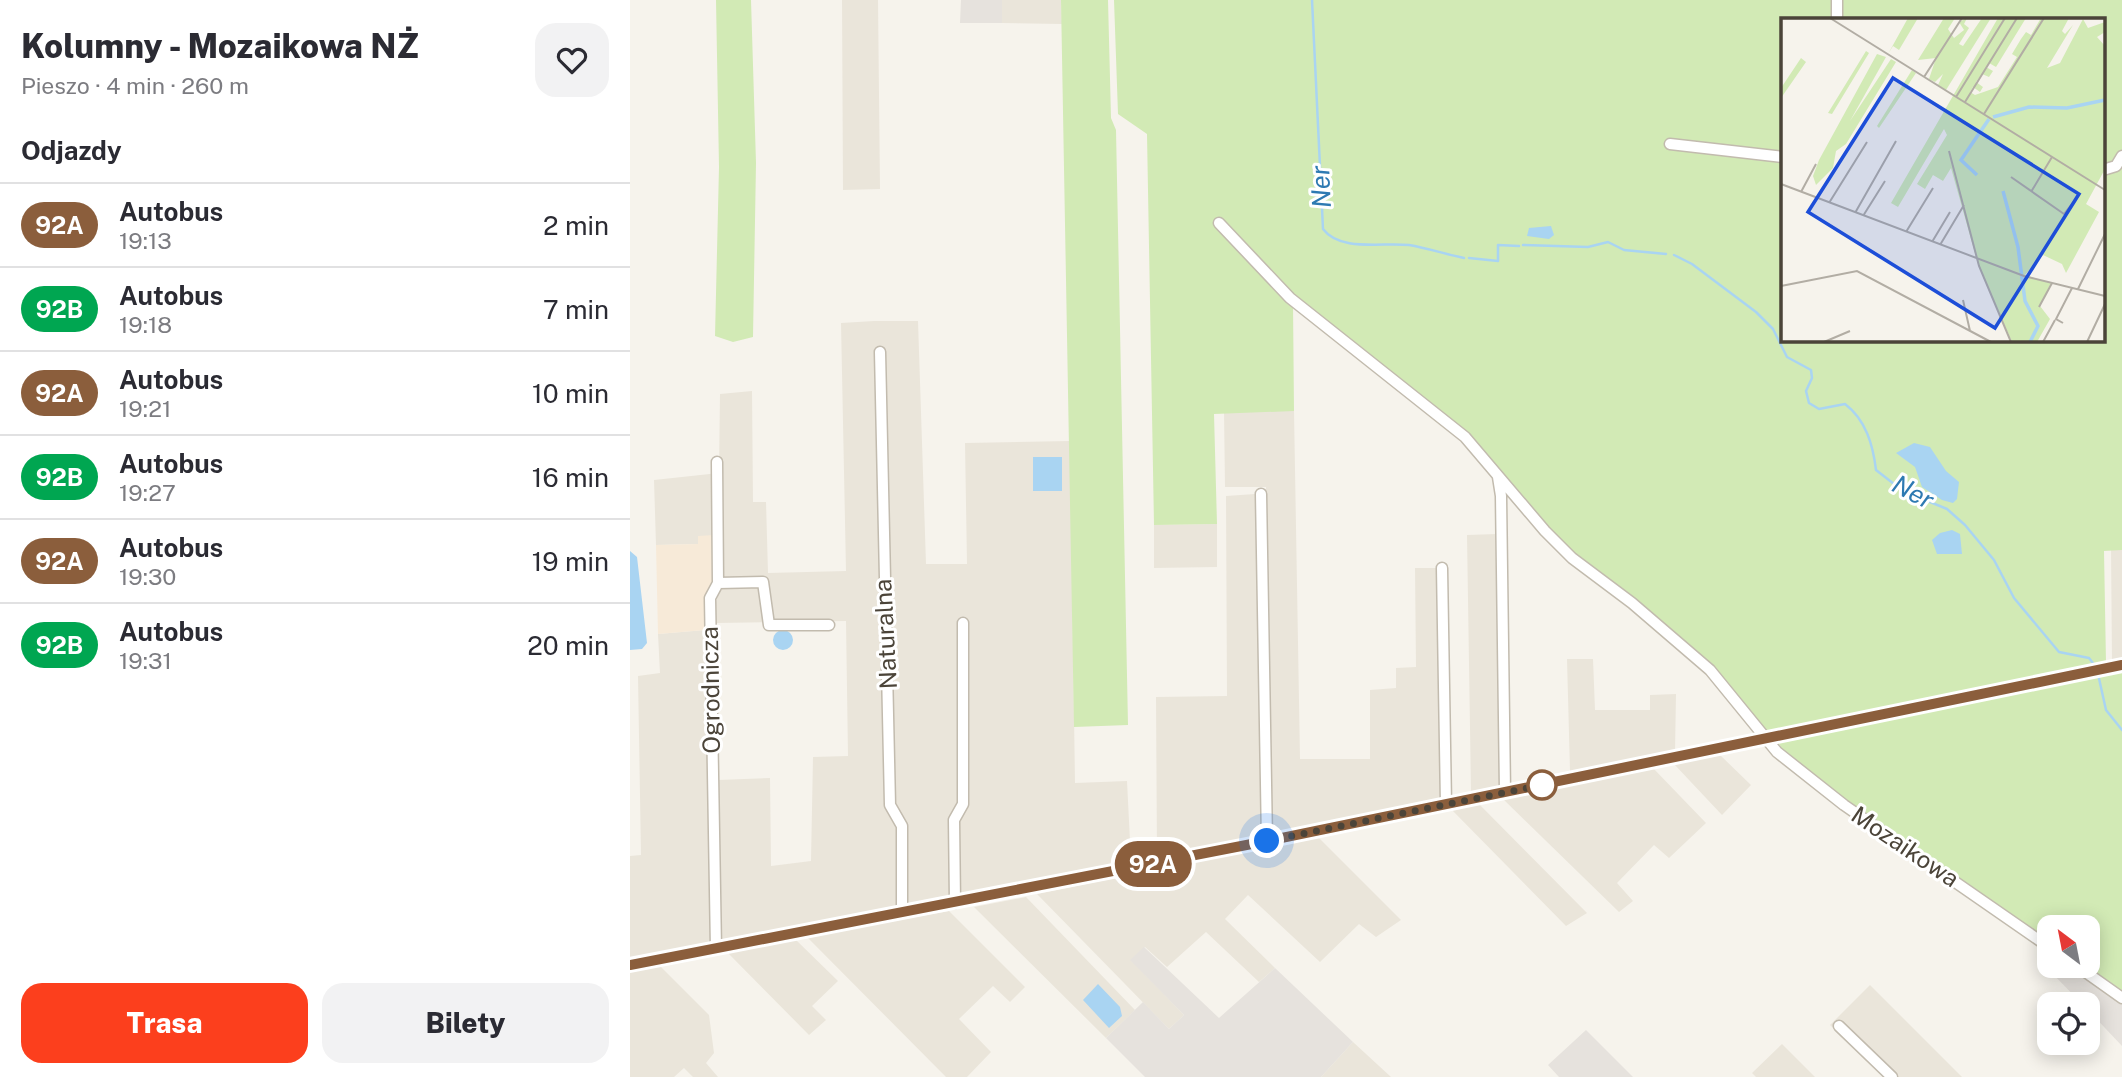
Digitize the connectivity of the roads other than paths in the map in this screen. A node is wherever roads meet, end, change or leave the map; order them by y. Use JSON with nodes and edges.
{"nodes":[{"id":1,"x":1837,"y":0,"type":"edge"},
{"id":2,"x":1837,"y":18,"type":"edge"},
{"id":3,"x":1670,"y":144,"type":"dead end"},
{"id":4,"x":2122,"y":156,"type":"edge"},
{"id":5,"x":1781,"y":157,"type":"edge"},
{"id":6,"x":2105,"y":169,"type":"edge"},
{"id":7,"x":1219,"y":223,"type":"dead end"},
{"id":8,"x":880,"y":352,"type":"dead end"},
{"id":9,"x":717,"y":462,"type":"dead end"},
{"id":10,"x":1498,"y":475,"type":"junction"},
{"id":11,"x":1261,"y":494,"type":"dead end"},
{"id":12,"x":1442,"y":568,"type":"dead end"},
{"id":13,"x":718,"y":583,"type":"junction"},
{"id":14,"x":963,"y":623,"type":"dead end"},
{"id":15,"x":829,"y":625,"type":"dead end"},
{"id":16,"x":2122,"y":665,"type":"edge"},
{"id":17,"x":1767,"y":739,"type":"junction"},
{"id":18,"x":1506,"y":792,"type":"junction"},
{"id":19,"x":1446,"y":804,"type":"junction"},
{"id":20,"x":1267,"y":841,"type":"junction"},
{"id":21,"x":955,"y":903,"type":"junction"},
{"id":22,"x":902,"y":913,"type":"junction"},
{"id":23,"x":2037,"y":939,"type":"edge"},
{"id":24,"x":716,"y":949,"type":"junction"},
{"id":25,"x":630,"y":965,"type":"edge"},
{"id":26,"x":2094,"y":978,"type":"edge"},
{"id":27,"x":2122,"y":998,"type":"edge"},
{"id":28,"x":1839,"y":1026,"type":"dead end"},
{"id":29,"x":1892,"y":1077,"type":"edge"}],
"edges":[{"from":1,"to":2,"type":"street"},
{"from":3,"to":5,"type":"street"},
{"from":4,"to":6,"type":"street"},
{"from":7,"to":10,"type":"street","name":"Mozaikowa"},
{"from":8,"to":22,"type":"street","name":"Naturalna"},
{"from":9,"to":13,"type":"street","name":"Ogrodnicza"},
{"from":10,"to":17,"type":"street","name":"Mozaikowa"},
{"from":10,"to":18,"type":"street"},
{"from":11,"to":20,"type":"street"},
{"from":12,"to":19,"type":"street"},
{"from":13,"to":15,"type":"street"},
{"from":13,"to":24,"type":"street","name":"Ogrodnicza"},
{"from":14,"to":21,"type":"street"},
{"from":16,"to":17,"type":"street"},
{"from":17,"to":18,"type":"street"},
{"from":17,"to":23,"type":"street","name":"Mozaikowa"},
{"from":18,"to":19,"type":"street"},
{"from":19,"to":20,"type":"street"},
{"from":20,"to":21,"type":"street"},
{"from":21,"to":22,"type":"street"},
{"from":22,"to":24,"type":"street"},
{"from":24,"to":25,"type":"street"},
{"from":26,"to":27,"type":"street"},
{"from":28,"to":29,"type":"street"}]}
